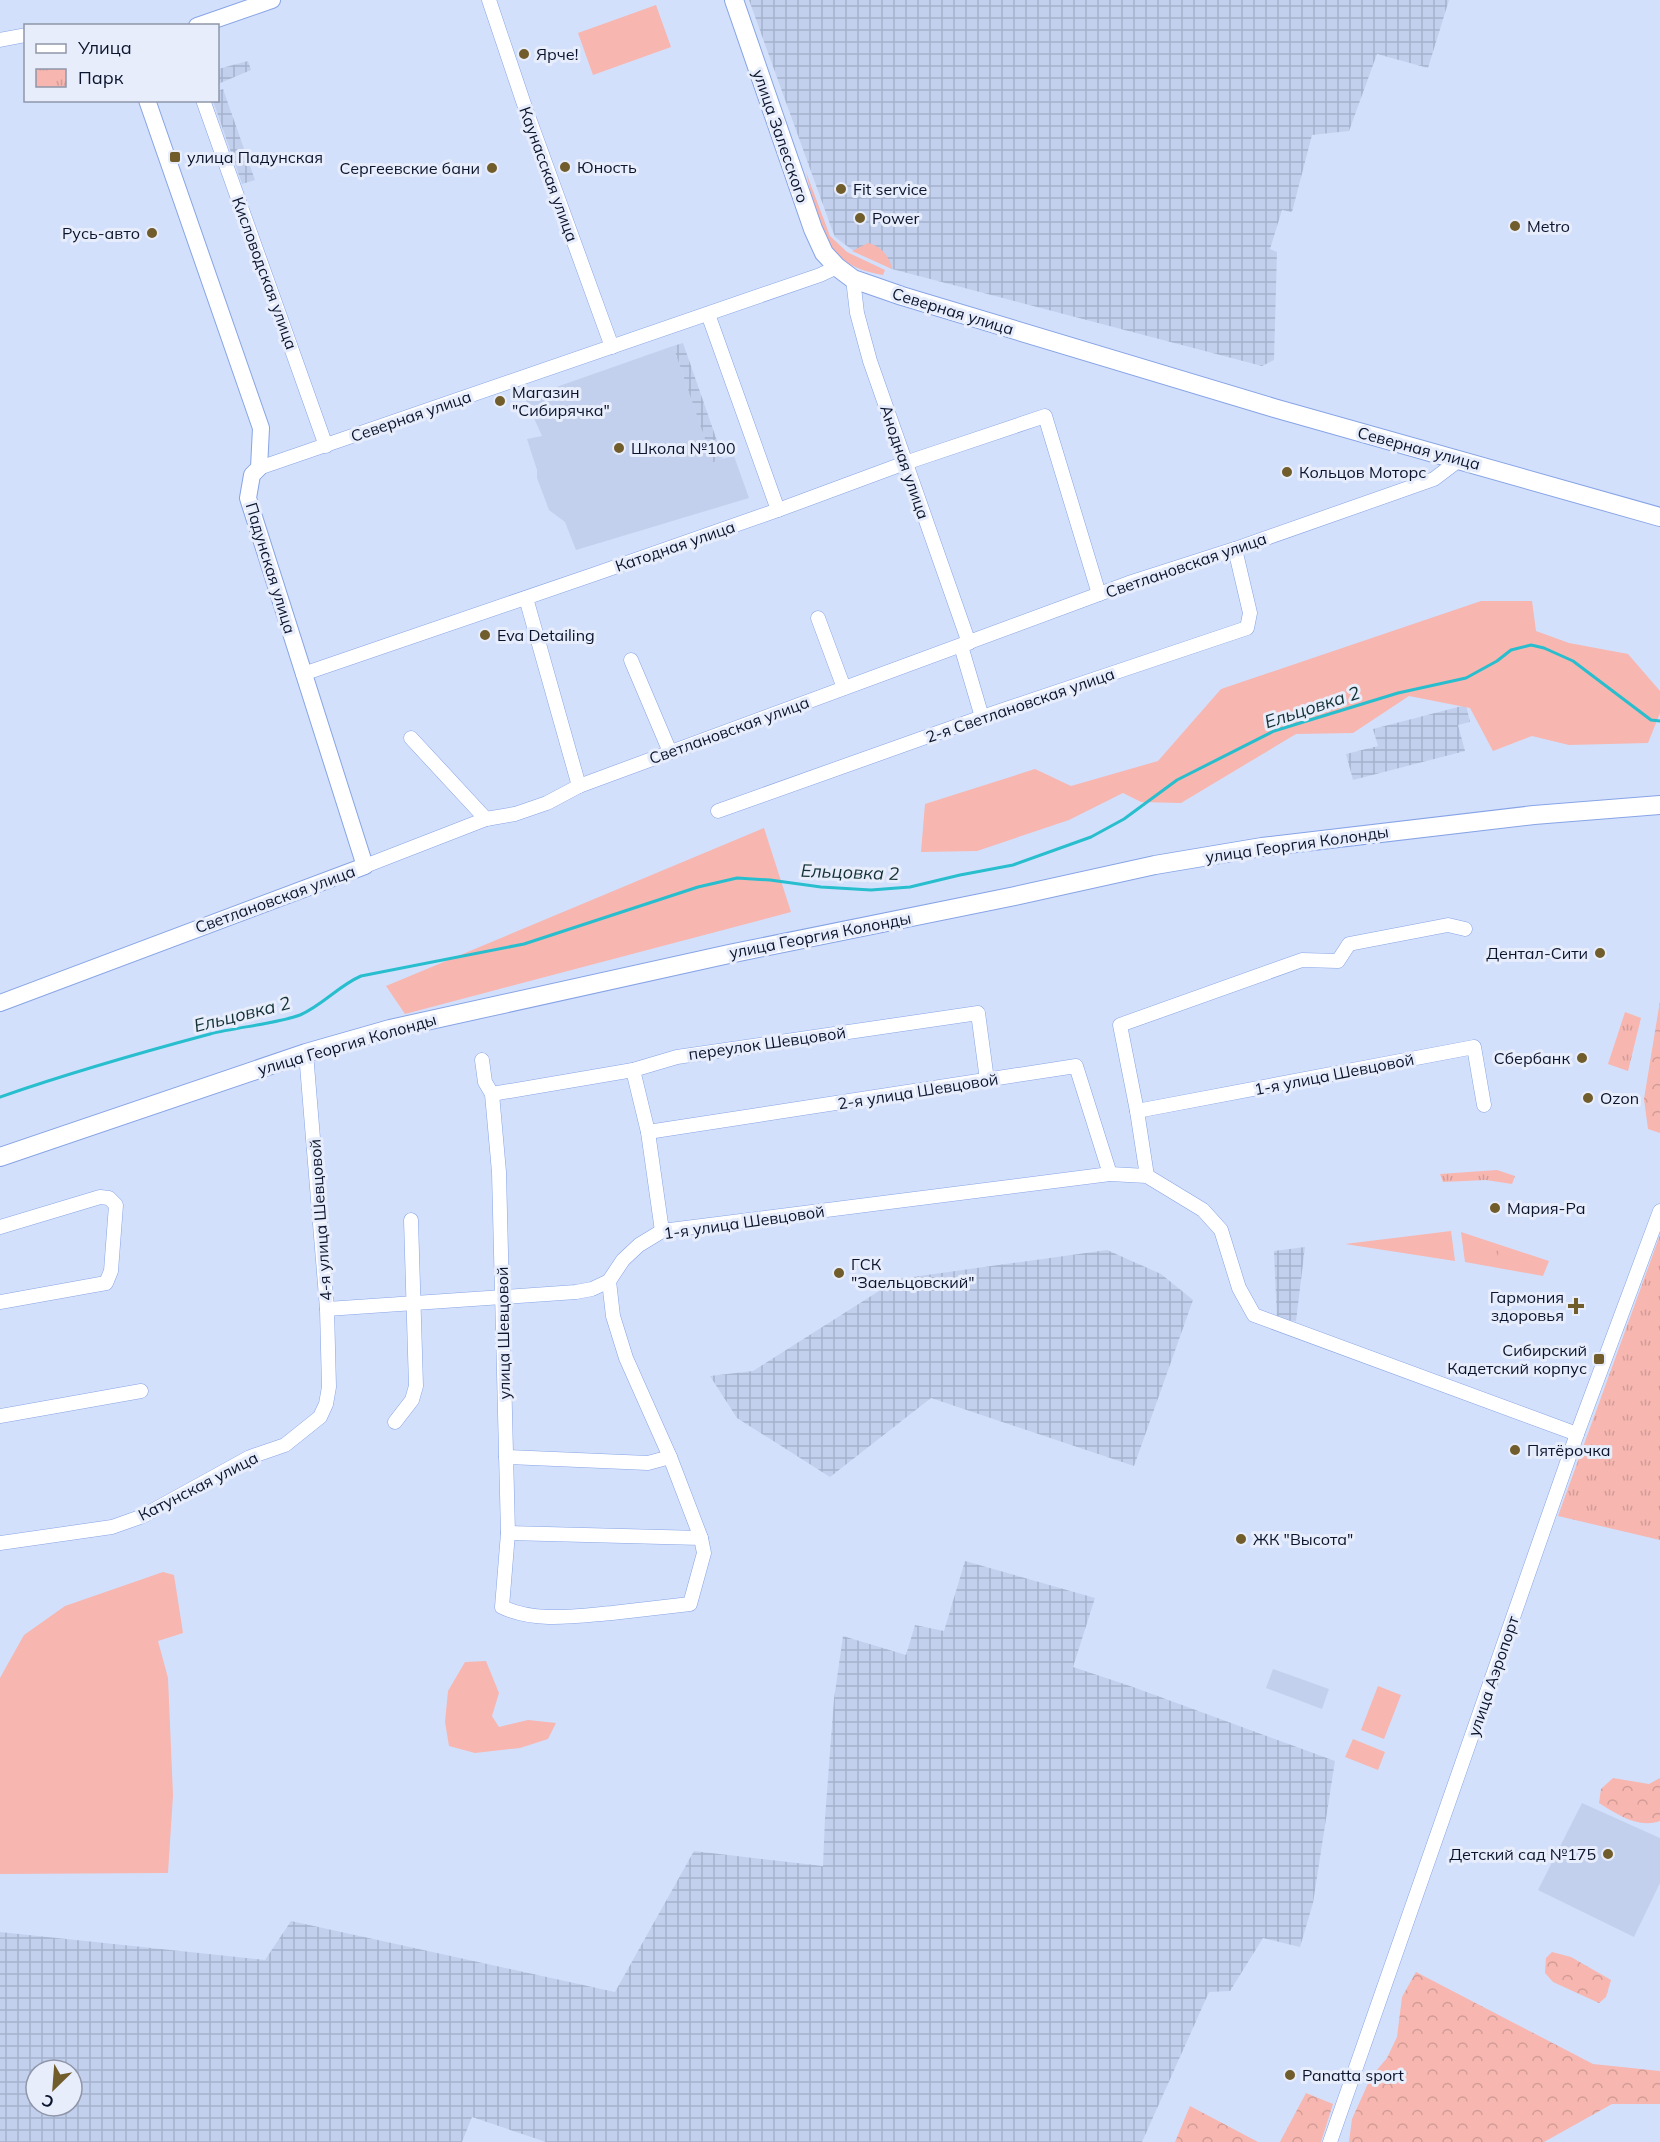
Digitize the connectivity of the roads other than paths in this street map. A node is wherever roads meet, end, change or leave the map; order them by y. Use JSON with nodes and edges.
{"nodes":[{"id":1,"x":272,"y":0,"type":"edge"},
{"id":2,"x":489,"y":0,"type":"edge"},
{"id":3,"x":734,"y":0,"type":"edge"},
{"id":4,"x":203,"y":24,"type":"edge"},
{"id":5,"x":24,"y":35,"type":"edge"},
{"id":6,"x":0,"y":40,"type":"edge"},
{"id":7,"x":148,"y":102,"type":"edge"},
{"id":8,"x":204,"y":102,"type":"edge"},
{"id":9,"x":837,"y":267,"type":"junction"},
{"id":10,"x":854,"y":279,"type":"junction"},
{"id":11,"x":708,"y":314,"type":"junction"},
{"id":12,"x":612,"y":347,"type":"junction"},
{"id":13,"x":326,"y":446,"type":"junction"},
{"id":14,"x":1459,"y":460,"type":"junction"},
{"id":15,"x":905,"y":463,"type":"junction"},
{"id":16,"x":259,"y":468,"type":"junction"},
{"id":17,"x":778,"y":510,"type":"junction"},
{"id":18,"x":1660,"y":517,"type":"edge"},
{"id":19,"x":1235,"y":549,"type":"junction"},
{"id":20,"x":1099,"y":594,"type":"junction"},
{"id":21,"x":526,"y":598,"type":"junction"},
{"id":22,"x":818,"y":618,"type":"dead end"},
{"id":23,"x":965,"y":644,"type":"junction"},
{"id":24,"x":631,"y":660,"type":"dead end"},
{"id":25,"x":303,"y":674,"type":"junction"},
{"id":26,"x":844,"y":688,"type":"junction"},
{"id":27,"x":982,"y":717,"type":"junction"},
{"id":28,"x":411,"y":738,"type":"dead end"},
{"id":29,"x":670,"y":752,"type":"junction"},
{"id":30,"x":579,"y":786,"type":"junction"},
{"id":31,"x":1660,"y":805,"type":"edge"},
{"id":32,"x":718,"y":811,"type":"dead end"},
{"id":33,"x":486,"y":819,"type":"junction"},
{"id":34,"x":365,"y":866,"type":"junction"},
{"id":35,"x":1466,"y":929,"type":"dead end"},
{"id":36,"x":0,"y":1003,"type":"edge"},
{"id":37,"x":306,"y":1053,"type":"junction"},
{"id":38,"x":482,"y":1060,"type":"dead end"},
{"id":39,"x":633,"y":1070,"type":"junction"},
{"id":40,"x":987,"y":1080,"type":"junction"},
{"id":41,"x":492,"y":1094,"type":"junction"},
{"id":42,"x":1484,"y":1105,"type":"dead end"},
{"id":43,"x":1137,"y":1112,"type":"junction"},
{"id":44,"x":648,"y":1132,"type":"junction"},
{"id":45,"x":0,"y":1157,"type":"edge"},
{"id":46,"x":1110,"y":1174,"type":"junction"},
{"id":47,"x":1147,"y":1176,"type":"junction"},
{"id":48,"x":1660,"y":1211,"type":"edge"},
{"id":49,"x":411,"y":1220,"type":"dead end"},
{"id":50,"x":0,"y":1227,"type":"edge"},
{"id":51,"x":662,"y":1231,"type":"junction"},
{"id":52,"x":609,"y":1281,"type":"junction"},
{"id":53,"x":502,"y":1297,"type":"junction"},
{"id":54,"x":0,"y":1302,"type":"edge"},
{"id":55,"x":414,"y":1303,"type":"junction"},
{"id":56,"x":327,"y":1309,"type":"junction"},
{"id":57,"x":329,"y":1387,"type":"joint"},
{"id":58,"x":141,"y":1391,"type":"dead end"},
{"id":59,"x":0,"y":1416,"type":"edge"},
{"id":60,"x":395,"y":1422,"type":"dead end"},
{"id":61,"x":1577,"y":1434,"type":"junction"},
{"id":62,"x":506,"y":1457,"type":"junction"},
{"id":63,"x":670,"y":1457,"type":"junction"},
{"id":64,"x":508,"y":1533,"type":"junction"},
{"id":65,"x":701,"y":1538,"type":"junction"},
{"id":66,"x":0,"y":1543,"type":"edge"},
{"id":67,"x":1330,"y":2142,"type":"edge"}],
"edges":[{"from":1,"to":4,"type":"street"},
{"from":2,"to":12,"type":"street","name":"Каунасская улица"},
{"from":3,"to":9,"type":"main road","name":"улица Залесского"},
{"from":5,"to":6,"type":"street"},
{"from":7,"to":16,"type":"street","name":"Падунская улица"},
{"from":8,"to":13,"type":"street","name":"Кисловодская улица"},
{"from":9,"to":10,"type":"main road","name":"Северная улица"},
{"from":9,"to":11,"type":"street","name":"Северная улица"},
{"from":10,"to":14,"type":"main road","name":"Северная улица"},
{"from":10,"to":15,"type":"street","name":"Анодная улица"},
{"from":11,"to":12,"type":"street","name":"Северная улица"},
{"from":11,"to":17,"type":"street"},
{"from":12,"to":13,"type":"street","name":"Северная улица"},
{"from":13,"to":16,"type":"street","name":"Северная улица"},
{"from":14,"to":18,"type":"main road","name":"Северная улица"},
{"from":14,"to":19,"type":"street","name":"Светлановская улица"},
{"from":15,"to":17,"type":"street","name":"Катодная улица"},
{"from":15,"to":20,"type":"street","name":"Катодная улица"},
{"from":15,"to":23,"type":"street","name":"Анодная улица"},
{"from":16,"to":25,"type":"street","name":"Падунская улица"},
{"from":17,"to":21,"type":"street","name":"Катодная улица"},
{"from":19,"to":20,"type":"street","name":"Светлановская улица"},
{"from":19,"to":27,"type":"street","name":"2-я Светлановская улица"},
{"from":20,"to":23,"type":"street","name":"Светлановская улица"},
{"from":21,"to":25,"type":"street","name":"Катодная улица"},
{"from":21,"to":30,"type":"street"},
{"from":22,"to":26,"type":"street"},
{"from":23,"to":26,"type":"street","name":"Светлановская улица"},
{"from":23,"to":27,"type":"street","name":"Анодная улица"},
{"from":24,"to":29,"type":"street"},
{"from":25,"to":34,"type":"street","name":"Падунская улица"},
{"from":26,"to":29,"type":"street","name":"Светлановская улица"},
{"from":27,"to":32,"type":"street","name":"2-я Светлановская улица"},
{"from":28,"to":33,"type":"street"},
{"from":29,"to":30,"type":"street","name":"Светлановская улица"},
{"from":30,"to":33,"type":"street","name":"Светлановская улица"},
{"from":31,"to":37,"type":"main road","name":"улица Георгия Колонды"},
{"from":33,"to":34,"type":"street","name":"Светлановская улица"},
{"from":34,"to":36,"type":"street","name":"Светлановская улица"},
{"from":35,"to":43,"type":"street"},
{"from":37,"to":45,"type":"main road","name":"улица Георгия Колонды"},
{"from":37,"to":56,"type":"street","name":"4-я улица Шевцовой"},
{"from":38,"to":41,"type":"street","name":"улица Шевцовой"},
{"from":39,"to":40,"type":"street","name":"переулок Шевцовой"},
{"from":39,"to":41,"type":"street","name":"переулок Шевцовой"},
{"from":39,"to":44,"type":"street"},
{"from":40,"to":44,"type":"street","name":"2-я улица Шевцовой"},
{"from":40,"to":46,"type":"street","name":"2-я улица Шевцовой"},
{"from":41,"to":53,"type":"street","name":"улица Шевцовой"},
{"from":42,"to":43,"type":"street","name":"1-я улица Шевцовой"},
{"from":43,"to":47,"type":"street"},
{"from":44,"to":51,"type":"street"},
{"from":46,"to":47,"type":"street","name":"1-я улица Шевцовой"},
{"from":46,"to":51,"type":"street","name":"1-я улица Шевцовой"},
{"from":47,"to":61,"type":"street"},
{"from":48,"to":61,"type":"street","name":"улица Аэропорт"},
{"from":49,"to":55,"type":"street"},
{"from":50,"to":54,"type":"street"},
{"from":51,"to":52,"type":"street","name":"1-я улица Шевцовой"},
{"from":52,"to":53,"type":"street"},
{"from":52,"to":63,"type":"street"},
{"from":53,"to":55,"type":"street"},
{"from":53,"to":62,"type":"street","name":"улица Шевцовой"},
{"from":55,"to":56,"type":"street"},
{"from":55,"to":60,"type":"street"},
{"from":56,"to":57,"type":"street","name":"4-я улица Шевцовой"},
{"from":57,"to":66,"type":"street","name":"Катунская улица"},
{"from":58,"to":59,"type":"street"},
{"from":61,"to":67,"type":"street","name":"улица Аэропорт"},
{"from":62,"to":63,"type":"street"},
{"from":62,"to":64,"type":"street","name":"улица Шевцовой"},
{"from":63,"to":65,"type":"street"},
{"from":64,"to":65,"type":"street"},
{"from":64,"to":65,"type":"street","name":"улица Шевцовой"}]}
